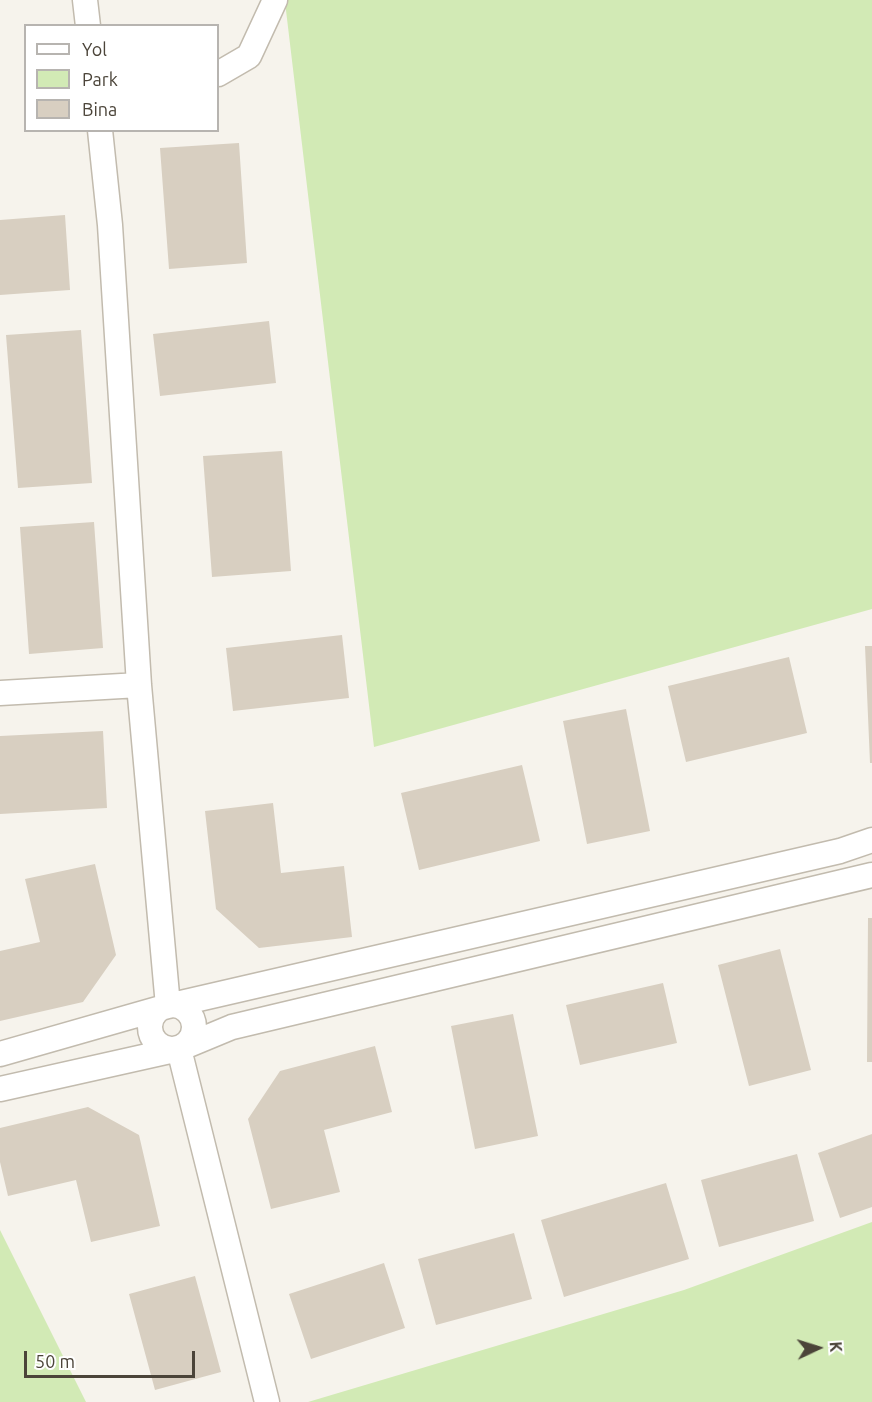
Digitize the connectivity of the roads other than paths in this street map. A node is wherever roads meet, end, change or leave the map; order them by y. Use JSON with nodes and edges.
{"nodes":[{"id":1,"x":85,"y":0,"type":"edge"},
{"id":2,"x":274,"y":0,"type":"edge"},
{"id":3,"x":88,"y":24,"type":"edge"},
{"id":4,"x":219,"y":73,"type":"edge"},
{"id":5,"x":100,"y":132,"type":"edge"},
{"id":6,"x":139,"y":685,"type":"junction"},
{"id":7,"x":0,"y":693,"type":"edge"},
{"id":8,"x":872,"y":840,"type":"edge"},
{"id":9,"x":872,"y":875,"type":"edge"},
{"id":10,"x":168,"y":1006,"type":"junction"},
{"id":11,"x":179,"y":1049,"type":"junction"},
{"id":12,"x":0,"y":1054,"type":"edge"},
{"id":13,"x":0,"y":1089,"type":"edge"},
{"id":14,"x":267,"y":1402,"type":"edge"}],
"edges":[{"from":1,"to":3,"type":"street"},
{"from":2,"to":4,"type":"street"},
{"from":5,"to":6,"type":"street"},
{"from":6,"to":7,"type":"street"},
{"from":6,"to":10,"type":"street"},
{"from":8,"to":10,"type":"street"},
{"from":9,"to":11,"type":"street"},
{"from":10,"to":11,"type":"street"},
{"from":10,"to":12,"type":"street"},
{"from":11,"to":13,"type":"street"},
{"from":11,"to":14,"type":"street"}]}
